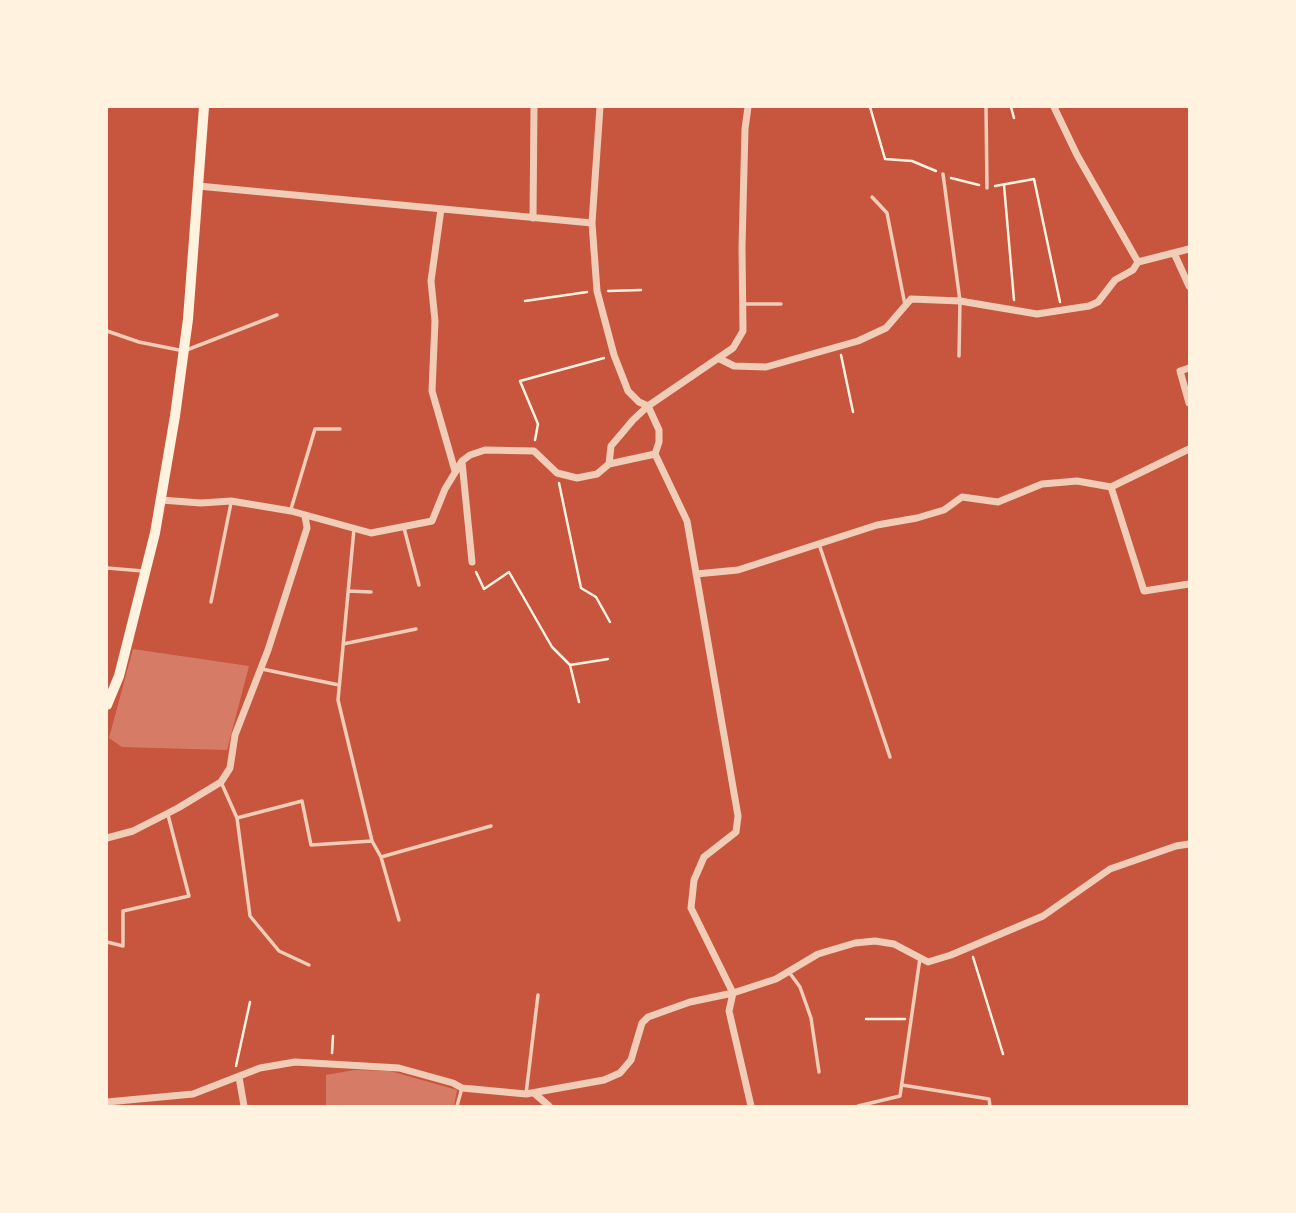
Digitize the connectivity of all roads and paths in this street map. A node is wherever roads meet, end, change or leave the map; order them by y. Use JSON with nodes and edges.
{"nodes":[{"id":1,"x":204,"y":107,"type":"edge"},
{"id":2,"x":534,"y":107,"type":"edge"},
{"id":3,"x":600,"y":107,"type":"edge"},
{"id":4,"x":748,"y":107,"type":"edge"},
{"id":5,"x":870,"y":107,"type":"edge"},
{"id":6,"x":986,"y":107,"type":"edge"},
{"id":7,"x":1011,"y":107,"type":"edge"},
{"id":8,"x":1054,"y":107,"type":"edge"},
{"id":9,"x":1014,"y":118,"type":"dead end"},
{"id":10,"x":943,"y":174,"type":"junction"},
{"id":11,"x":1003,"y":185,"type":"junction"},
{"id":12,"x":198,"y":186,"type":"junction"},
{"id":13,"x":987,"y":188,"type":"junction"},
{"id":14,"x":872,"y":197,"type":"dead end"},
{"id":15,"x":441,"y":209,"type":"junction"},
{"id":16,"x":533,"y":218,"type":"junction"},
{"id":17,"x":592,"y":223,"type":"junction"},
{"id":18,"x":1189,"y":249,"type":"edge"},
{"id":19,"x":1174,"y":253,"type":"junction"},
{"id":20,"x":1138,"y":262,"type":"junction"},
{"id":21,"x":1189,"y":286,"type":"edge"},
{"id":22,"x":641,"y":290,"type":"dead end"},
{"id":23,"x":597,"y":291,"type":"junction"},
{"id":24,"x":524,"y":301,"type":"dead end"},
{"id":25,"x":960,"y":301,"type":"junction"},
{"id":26,"x":743,"y":304,"type":"junction"},
{"id":27,"x":780,"y":304,"type":"dead end"},
{"id":28,"x":905,"y":305,"type":"junction"},
{"id":29,"x":1015,"y":310,"type":"junction"},
{"id":30,"x":1062,"y":312,"type":"junction"},
{"id":31,"x":277,"y":315,"type":"dead end"},
{"id":32,"x":107,"y":331,"type":"edge"},
{"id":33,"x":838,"y":345,"type":"junction"},
{"id":34,"x":184,"y":351,"type":"junction"},
{"id":35,"x":614,"y":355,"type":"junction"},
{"id":36,"x":959,"y":356,"type":"dead end"},
{"id":37,"x":718,"y":358,"type":"junction"},
{"id":38,"x":1189,"y":368,"type":"edge"},
{"id":39,"x":1189,"y":403,"type":"edge"},
{"id":40,"x":648,"y":406,"type":"junction"},
{"id":41,"x":853,"y":412,"type":"dead end"},
{"id":42,"x":340,"y":429,"type":"dead end"},
{"id":43,"x":1189,"y":449,"type":"edge"},
{"id":44,"x":534,"y":451,"type":"junction"},
{"id":45,"x":655,"y":454,"type":"junction"},
{"id":46,"x":462,"y":461,"type":"junction"},
{"id":47,"x":609,"y":464,"type":"junction"},
{"id":48,"x":455,"y":471,"type":"junction"},
{"id":49,"x":557,"y":472,"type":"junction"},
{"id":50,"x":1111,"y":487,"type":"junction"},
{"id":51,"x":161,"y":500,"type":"junction"},
{"id":52,"x":231,"y":501,"type":"junction"},
{"id":53,"x":291,"y":511,"type":"junction"},
{"id":54,"x":305,"y":516,"type":"junction"},
{"id":55,"x":354,"y":528,"type":"junction"},
{"id":56,"x":404,"y":528,"type":"junction"},
{"id":57,"x":818,"y":544,"type":"junction"},
{"id":58,"x":472,"y":562,"type":"joint"},
{"id":59,"x":107,"y":568,"type":"edge"},
{"id":60,"x":145,"y":571,"type":"junction"},
{"id":61,"x":696,"y":574,"type":"junction"},
{"id":62,"x":1189,"y":584,"type":"edge"},
{"id":63,"x":419,"y":586,"type":"dead end"},
{"id":64,"x":348,"y":591,"type":"junction"},
{"id":65,"x":371,"y":592,"type":"dead end"},
{"id":66,"x":211,"y":602,"type":"dead end"},
{"id":67,"x":610,"y":622,"type":"dead end"},
{"id":68,"x":416,"y":629,"type":"dead end"},
{"id":69,"x":343,"y":644,"type":"junction"},
{"id":70,"x":608,"y":659,"type":"dead end"},
{"id":71,"x":570,"y":665,"type":"junction"},
{"id":72,"x":260,"y":669,"type":"junction"},
{"id":73,"x":339,"y":685,"type":"junction"},
{"id":74,"x":579,"y":702,"type":"dead end"},
{"id":75,"x":107,"y":705,"type":"edge"},
{"id":76,"x":890,"y":757,"type":"dead end"},
{"id":77,"x":221,"y":782,"type":"junction"},
{"id":78,"x":168,"y":814,"type":"junction"},
{"id":79,"x":237,"y":818,"type":"junction"},
{"id":80,"x":491,"y":826,"type":"dead end"},
{"id":81,"x":107,"y":838,"type":"edge"},
{"id":82,"x":372,"y":841,"type":"junction"},
{"id":83,"x":1189,"y":844,"type":"edge"},
{"id":84,"x":381,"y":857,"type":"junction"},
{"id":85,"x":398,"y":920,"type":"dead end"},
{"id":86,"x":107,"y":942,"type":"edge"},
{"id":87,"x":970,"y":947,"type":"junction"},
{"id":88,"x":920,"y":958,"type":"junction"},
{"id":89,"x":309,"y":965,"type":"dead end"},
{"id":90,"x":789,"y":972,"type":"junction"},
{"id":91,"x":733,"y":993,"type":"junction"},
{"id":92,"x":538,"y":995,"type":"dead end"},
{"id":93,"x":250,"y":1002,"type":"dead end"},
{"id":94,"x":866,"y":1019,"type":"dead end"},
{"id":95,"x":911,"y":1019,"type":"junction"},
{"id":96,"x":333,"y":1036,"type":"dead end"},
{"id":97,"x":1003,"y":1054,"type":"dead end"},
{"id":98,"x":331,"y":1063,"type":"junction"},
{"id":99,"x":819,"y":1072,"type":"dead end"},
{"id":100,"x":236,"y":1078,"type":"junction"},
{"id":101,"x":902,"y":1085,"type":"junction"},
{"id":102,"x":462,"y":1088,"type":"junction"},
{"id":103,"x":530,"y":1093,"type":"junction"},
{"id":104,"x":107,"y":1102,"type":"edge"},
{"id":105,"x":244,"y":1106,"type":"edge"},
{"id":106,"x":457,"y":1106,"type":"edge"},
{"id":107,"x":549,"y":1106,"type":"edge"},
{"id":108,"x":751,"y":1106,"type":"edge"},
{"id":109,"x":858,"y":1106,"type":"edge"},
{"id":110,"x":990,"y":1106,"type":"edge"}],
"edges":[{"from":1,"to":12,"type":"main road"},
{"from":2,"to":16,"type":"street"},
{"from":3,"to":17,"type":"street"},
{"from":4,"to":26,"type":"street"},
{"from":5,"to":10,"type":"path"},
{"from":6,"to":13,"type":"lane"},
{"from":7,"to":9,"type":"path"},
{"from":8,"to":20,"type":"street"},
{"from":10,"to":13,"type":"path"},
{"from":10,"to":25,"type":"lane"},
{"from":11,"to":13,"type":"path"},
{"from":11,"to":29,"type":"path"},
{"from":11,"to":30,"type":"path"},
{"from":12,"to":15,"type":"street"},
{"from":12,"to":34,"type":"main road"},
{"from":14,"to":28,"type":"lane"},
{"from":15,"to":16,"type":"street"},
{"from":15,"to":48,"type":"street"},
{"from":16,"to":17,"type":"street"},
{"from":17,"to":23,"type":"street"},
{"from":18,"to":19,"type":"street"},
{"from":19,"to":20,"type":"street"},
{"from":19,"to":21,"type":"street"},
{"from":20,"to":30,"type":"street"},
{"from":22,"to":23,"type":"path"},
{"from":23,"to":24,"type":"path"},
{"from":23,"to":35,"type":"street"},
{"from":25,"to":28,"type":"street"},
{"from":25,"to":29,"type":"street"},
{"from":25,"to":36,"type":"lane"},
{"from":26,"to":27,"type":"lane"},
{"from":26,"to":37,"type":"street"},
{"from":28,"to":33,"type":"street"},
{"from":29,"to":30,"type":"street"},
{"from":31,"to":34,"type":"lane"},
{"from":32,"to":34,"type":"lane"},
{"from":33,"to":37,"type":"street"},
{"from":33,"to":41,"type":"path"},
{"from":34,"to":51,"type":"main road"},
{"from":35,"to":40,"type":"street"},
{"from":35,"to":44,"type":"path"},
{"from":37,"to":40,"type":"street"},
{"from":38,"to":39,"type":"street"},
{"from":40,"to":45,"type":"street"},
{"from":40,"to":47,"type":"street"},
{"from":42,"to":53,"type":"lane"},
{"from":43,"to":50,"type":"street"},
{"from":44,"to":46,"type":"street"},
{"from":44,"to":49,"type":"street"},
{"from":45,"to":47,"type":"street"},
{"from":45,"to":61,"type":"street"},
{"from":46,"to":48,"type":"street"},
{"from":46,"to":58,"type":"street"},
{"from":47,"to":49,"type":"street"},
{"from":48,"to":56,"type":"street"},
{"from":49,"to":67,"type":"path"},
{"from":50,"to":57,"type":"street"},
{"from":50,"to":62,"type":"street"},
{"from":51,"to":52,"type":"street"},
{"from":51,"to":60,"type":"main road"},
{"from":52,"to":53,"type":"street"},
{"from":52,"to":66,"type":"lane"},
{"from":53,"to":54,"type":"street"},
{"from":54,"to":55,"type":"street"},
{"from":54,"to":72,"type":"street"},
{"from":55,"to":56,"type":"street"},
{"from":55,"to":64,"type":"lane"},
{"from":56,"to":63,"type":"lane"},
{"from":57,"to":61,"type":"street"},
{"from":57,"to":76,"type":"lane"},
{"from":58,"to":71,"type":"path"},
{"from":59,"to":60,"type":"lane"},
{"from":60,"to":75,"type":"main road"},
{"from":61,"to":91,"type":"street"},
{"from":64,"to":65,"type":"lane"},
{"from":64,"to":69,"type":"lane"},
{"from":68,"to":69,"type":"lane"},
{"from":69,"to":73,"type":"lane"},
{"from":70,"to":71,"type":"path"},
{"from":71,"to":74,"type":"path"},
{"from":72,"to":73,"type":"lane"},
{"from":72,"to":77,"type":"street"},
{"from":73,"to":82,"type":"lane"},
{"from":77,"to":78,"type":"street"},
{"from":77,"to":79,"type":"lane"},
{"from":78,"to":81,"type":"street"},
{"from":78,"to":86,"type":"lane"},
{"from":79,"to":82,"type":"lane"},
{"from":79,"to":89,"type":"lane"},
{"from":80,"to":84,"type":"lane"},
{"from":82,"to":84,"type":"lane"},
{"from":83,"to":87,"type":"street"},
{"from":84,"to":85,"type":"lane"},
{"from":87,"to":88,"type":"street"},
{"from":87,"to":97,"type":"path"},
{"from":88,"to":90,"type":"street"},
{"from":88,"to":95,"type":"lane"},
{"from":90,"to":91,"type":"street"},
{"from":90,"to":99,"type":"lane"},
{"from":91,"to":103,"type":"street"},
{"from":91,"to":108,"type":"street"},
{"from":92,"to":103,"type":"lane"},
{"from":93,"to":100,"type":"path"},
{"from":94,"to":95,"type":"path"},
{"from":95,"to":101,"type":"lane"},
{"from":96,"to":98,"type":"path"},
{"from":98,"to":100,"type":"street"},
{"from":98,"to":102,"type":"street"},
{"from":100,"to":104,"type":"street"},
{"from":100,"to":105,"type":"street"},
{"from":101,"to":109,"type":"lane"},
{"from":101,"to":110,"type":"lane"},
{"from":102,"to":103,"type":"street"},
{"from":102,"to":106,"type":"lane"},
{"from":103,"to":107,"type":"street"}]}
